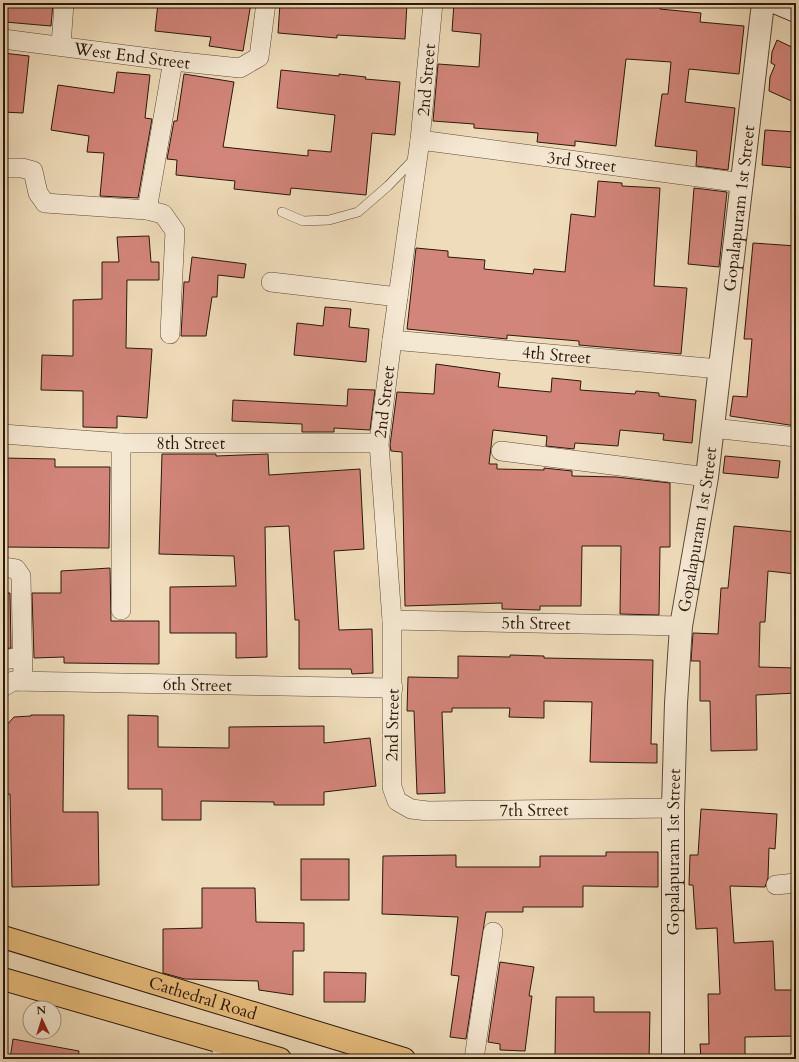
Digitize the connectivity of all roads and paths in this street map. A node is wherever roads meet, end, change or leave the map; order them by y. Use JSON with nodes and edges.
{"nodes":[{"id":1,"x":64,"y":3,"type":"edge"},
{"id":2,"x":266,"y":3,"type":"edge"},
{"id":3,"x":433,"y":3,"type":"edge"},
{"id":4,"x":763,"y":3,"type":"edge"},
{"id":5,"x":777,"y":3,"type":"edge"},
{"id":6,"x":796,"y":11,"type":"edge"},
{"id":7,"x":3,"y":39,"type":"edge"},
{"id":8,"x":61,"y":46,"type":"junction"},
{"id":9,"x":173,"y":61,"type":"junction"},
{"id":10,"x":420,"y":147,"type":"junction"},
{"id":11,"x":3,"y":168,"type":"edge"},
{"id":12,"x":743,"y":183,"type":"junction"},
{"id":13,"x":147,"y":210,"type":"junction"},
{"id":14,"x":282,"y":212,"type":"dead end"},
{"id":15,"x":271,"y":282,"type":"dead end"},
{"id":16,"x":398,"y":297,"type":"junction"},
{"id":17,"x":170,"y":334,"type":"dead end"},
{"id":18,"x":392,"y":340,"type":"junction"},
{"id":19,"x":720,"y":369,"type":"junction"},
{"id":20,"x":712,"y":428,"type":"junction"},
{"id":21,"x":3,"y":434,"type":"edge"},
{"id":22,"x":796,"y":437,"type":"edge"},
{"id":23,"x":121,"y":443,"type":"junction"},
{"id":24,"x":379,"y":443,"type":"junction"},
{"id":25,"x":501,"y":451,"type":"dead end"},
{"id":26,"x":707,"y":477,"type":"junction"},
{"id":27,"x":3,"y":567,"type":"edge"},
{"id":28,"x":121,"y":610,"type":"dead end"},
{"id":29,"x":392,"y":620,"type":"junction"},
{"id":30,"x":681,"y":626,"type":"junction"},
{"id":31,"x":22,"y":657,"type":"junction"},
{"id":32,"x":3,"y":660,"type":"edge"},
{"id":33,"x":23,"y":681,"type":"junction"},
{"id":34,"x":3,"y":687,"type":"edge"},
{"id":35,"x":393,"y":688,"type":"junction"},
{"id":36,"x":397,"y":801,"type":"joint"},
{"id":37,"x":673,"y":808,"type":"junction"},
{"id":38,"x":796,"y":883,"type":"edge"},
{"id":39,"x":776,"y":884,"type":"dead end"},
{"id":40,"x":493,"y":932,"type":"dead end"},
{"id":41,"x":3,"y":936,"type":"edge"},
{"id":42,"x":3,"y":979,"type":"edge"},
{"id":43,"x":223,"y":1051,"type":"edge"},
{"id":44,"x":280,"y":1059,"type":"edge"},
{"id":45,"x":404,"y":1059,"type":"edge"},
{"id":46,"x":474,"y":1059,"type":"edge"},
{"id":47,"x":673,"y":1059,"type":"edge"}],
"edges":[{"from":1,"to":8,"type":"street"},
{"from":2,"to":9,"type":"street","name":"West End Street"},
{"from":3,"to":10,"type":"street","name":"2nd Street"},
{"from":4,"to":12,"type":"street","name":"Gopalapuram 1st Street"},
{"from":5,"to":6,"type":"street"},
{"from":7,"to":8,"type":"street","name":"West End Street"},
{"from":8,"to":9,"type":"street","name":"West End Street"},
{"from":9,"to":13,"type":"street"},
{"from":10,"to":12,"type":"street","name":"3rd Street"},
{"from":10,"to":14,"type":"lane"},
{"from":10,"to":16,"type":"street","name":"2nd Street"},
{"from":11,"to":13,"type":"street"},
{"from":12,"to":19,"type":"street","name":"Gopalapuram 1st Street"},
{"from":13,"to":17,"type":"street"},
{"from":15,"to":16,"type":"street"},
{"from":16,"to":18,"type":"street","name":"2nd Street"},
{"from":18,"to":19,"type":"street","name":"4th Street"},
{"from":18,"to":24,"type":"street","name":"2nd Street"},
{"from":19,"to":20,"type":"street","name":"Gopalapuram 1st Street"},
{"from":20,"to":22,"type":"street"},
{"from":20,"to":26,"type":"street","name":"Gopalapuram 1st Street"},
{"from":21,"to":23,"type":"street","name":"8th Street"},
{"from":23,"to":24,"type":"street","name":"8th Street"},
{"from":23,"to":28,"type":"street"},
{"from":24,"to":29,"type":"street","name":"2nd Street"},
{"from":25,"to":26,"type":"street"},
{"from":26,"to":30,"type":"street","name":"Gopalapuram 1st Street"},
{"from":27,"to":31,"type":"street"},
{"from":29,"to":30,"type":"street","name":"5th Street"},
{"from":29,"to":35,"type":"street","name":"2nd Street"},
{"from":30,"to":37,"type":"street","name":"Gopalapuram 1st Street"},
{"from":31,"to":32,"type":"street"},
{"from":31,"to":33,"type":"street"},
{"from":33,"to":34,"type":"street","name":"6th Street"},
{"from":33,"to":35,"type":"street","name":"6th Street"},
{"from":35,"to":36,"type":"street","name":"2nd Street"},
{"from":36,"to":37,"type":"street","name":"7th Street"},
{"from":37,"to":47,"type":"street","name":"Gopalapuram 1st Street"},
{"from":38,"to":39,"type":"street"},
{"from":40,"to":46,"type":"street"},
{"from":41,"to":45,"type":"main road","name":"Cathedral Road"},
{"from":42,"to":43,"type":"main road"},
{"from":43,"to":44,"type":"main road"}]}
